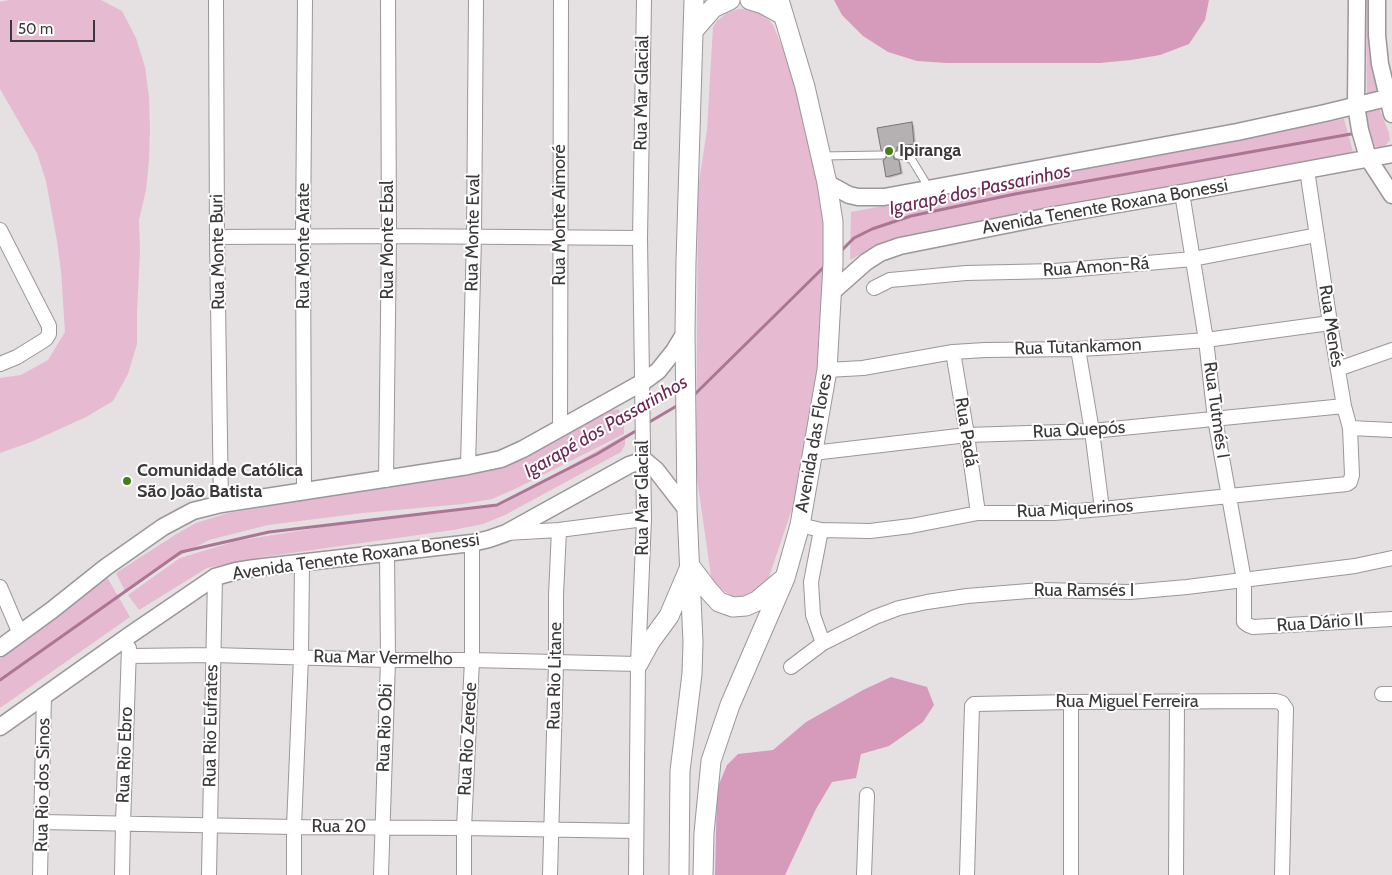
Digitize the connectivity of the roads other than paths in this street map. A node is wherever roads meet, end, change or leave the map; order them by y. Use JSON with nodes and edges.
{"nodes":[{"id":1,"x":216,"y":0,"type":"edge"},
{"id":2,"x":305,"y":0,"type":"edge"},
{"id":3,"x":388,"y":0,"type":"edge"},
{"id":4,"x":476,"y":0,"type":"edge"},
{"id":5,"x":561,"y":0,"type":"edge"},
{"id":6,"x":644,"y":0,"type":"edge"},
{"id":7,"x":694,"y":0,"type":"edge"},
{"id":8,"x":730,"y":0,"type":"edge"},
{"id":9,"x":750,"y":0,"type":"edge"},
{"id":10,"x":1357,"y":0,"type":"edge"},
{"id":11,"x":1377,"y":0,"type":"edge"},
{"id":12,"x":781,"y":8,"type":"edge"},
{"id":13,"x":693,"y":31,"type":"junction"},
{"id":14,"x":1386,"y":67,"type":"edge"},
{"id":15,"x":1390,"y":97,"type":"edge"},
{"id":16,"x":1356,"y":105,"type":"junction"},
{"id":17,"x":1392,"y":114,"type":"edge"},
{"id":18,"x":1392,"y":154,"type":"edge"},
{"id":19,"x":882,"y":155,"type":"dead end"},
{"id":20,"x":898,"y":155,"type":"dead end"},
{"id":21,"x":821,"y":156,"type":"junction"},
{"id":22,"x":1368,"y":158,"type":"junction"},
{"id":23,"x":1307,"y":170,"type":"junction"},
{"id":24,"x":827,"y":183,"type":"junction"},
{"id":25,"x":929,"y":188,"type":"junction"},
{"id":26,"x":1182,"y":193,"type":"junction"},
{"id":27,"x":1392,"y":195,"type":"edge"},
{"id":28,"x":0,"y":230,"type":"edge"},
{"id":29,"x":1317,"y":235,"type":"junction"},
{"id":30,"x":389,"y":236,"type":"junction"},
{"id":31,"x":217,"y":237,"type":"junction"},
{"id":32,"x":303,"y":237,"type":"junction"},
{"id":33,"x":474,"y":237,"type":"junction"},
{"id":34,"x":560,"y":237,"type":"junction"},
{"id":35,"x":640,"y":238,"type":"junction"},
{"id":36,"x":1193,"y":259,"type":"junction"},
{"id":37,"x":874,"y":288,"type":"dead end"},
{"id":38,"x":832,"y":292,"type":"junction"},
{"id":39,"x":1330,"y":323,"type":"junction"},
{"id":40,"x":686,"y":333,"type":"junction"},
{"id":41,"x":1206,"y":340,"type":"junction"},
{"id":42,"x":1078,"y":349,"type":"junction"},
{"id":43,"x":1392,"y":350,"type":"edge"},
{"id":44,"x":953,"y":352,"type":"junction"},
{"id":45,"x":0,"y":364,"type":"edge"},
{"id":46,"x":1338,"y":369,"type":"junction"},
{"id":47,"x":826,"y":370,"type":"junction"},
{"id":48,"x":642,"y":382,"type":"junction"},
{"id":49,"x":1344,"y":406,"type":"junction"},
{"id":50,"x":1216,"y":419,"type":"junction"},
{"id":51,"x":1350,"y":428,"type":"junction"},
{"id":52,"x":560,"y":429,"type":"junction"},
{"id":53,"x":1392,"y":430,"type":"edge"},
{"id":54,"x":1092,"y":431,"type":"junction"},
{"id":55,"x":967,"y":435,"type":"junction"},
{"id":56,"x":813,"y":453,"type":"junction"},
{"id":57,"x":644,"y":460,"type":"junction"},
{"id":58,"x":468,"y":466,"type":"junction"},
{"id":59,"x":386,"y":480,"type":"junction"},
{"id":60,"x":1350,"y":482,"type":"joint"},
{"id":61,"x":304,"y":492,"type":"junction"},
{"id":62,"x":1230,"y":496,"type":"junction"},
{"id":63,"x":221,"y":504,"type":"junction"},
{"id":64,"x":1102,"y":509,"type":"junction"},
{"id":65,"x":687,"y":510,"type":"junction"},
{"id":66,"x":978,"y":513,"type":"junction"},
{"id":67,"x":644,"y":519,"type":"junction"},
{"id":68,"x":800,"y":525,"type":"junction"},
{"id":69,"x":559,"y":530,"type":"junction"},
{"id":70,"x":821,"y":530,"type":"junction"},
{"id":71,"x":506,"y":533,"type":"junction"},
{"id":72,"x":472,"y":543,"type":"junction"},
{"id":73,"x":388,"y":552,"type":"junction"},
{"id":74,"x":1392,"y":558,"type":"edge"},
{"id":75,"x":302,"y":562,"type":"junction"},
{"id":76,"x":690,"y":566,"type":"junction"},
{"id":77,"x":215,"y":578,"type":"junction"},
{"id":78,"x":785,"y":578,"type":"junction"},
{"id":79,"x":1244,"y":580,"type":"junction"},
{"id":80,"x":0,"y":587,"type":"edge"},
{"id":81,"x":1392,"y":619,"type":"edge"},
{"id":82,"x":1248,"y":626,"type":"joint"},
{"id":83,"x":20,"y":634,"type":"junction"},
{"id":84,"x":130,"y":635,"type":"junction"},
{"id":85,"x":823,"y":643,"type":"junction"},
{"id":86,"x":0,"y":648,"type":"edge"},
{"id":87,"x":212,"y":655,"type":"junction"},
{"id":88,"x":129,"y":656,"type":"junction"},
{"id":89,"x":300,"y":657,"type":"junction"},
{"id":90,"x":388,"y":660,"type":"junction"},
{"id":91,"x":472,"y":660,"type":"junction"},
{"id":92,"x":556,"y":663,"type":"junction"},
{"id":93,"x":638,"y":664,"type":"junction"},
{"id":94,"x":791,"y":667,"type":"dead end"},
{"id":95,"x":44,"y":695,"type":"junction"},
{"id":96,"x":1071,"y":702,"type":"junction"},
{"id":97,"x":1177,"y":702,"type":"junction"},
{"id":98,"x":0,"y":727,"type":"edge"},
{"id":99,"x":867,"y":795,"type":"dead end"},
{"id":100,"x":42,"y":822,"type":"junction"},
{"id":101,"x":123,"y":824,"type":"junction"},
{"id":102,"x":210,"y":824,"type":"junction"},
{"id":103,"x":294,"y":827,"type":"junction"},
{"id":104,"x":382,"y":828,"type":"junction"},
{"id":105,"x":464,"y":828,"type":"junction"},
{"id":106,"x":551,"y":829,"type":"junction"},
{"id":107,"x":636,"y":831,"type":"junction"},
{"id":108,"x":40,"y":875,"type":"edge"},
{"id":109,"x":122,"y":875,"type":"edge"},
{"id":110,"x":209,"y":875,"type":"edge"},
{"id":111,"x":294,"y":875,"type":"edge"},
{"id":112,"x":381,"y":875,"type":"edge"},
{"id":113,"x":464,"y":875,"type":"edge"},
{"id":114,"x":550,"y":875,"type":"edge"},
{"id":115,"x":636,"y":875,"type":"edge"},
{"id":116,"x":679,"y":875,"type":"edge"},
{"id":117,"x":704,"y":875,"type":"edge"},
{"id":118,"x":864,"y":875,"type":"edge"},
{"id":119,"x":967,"y":875,"type":"edge"},
{"id":120,"x":1071,"y":875,"type":"edge"},
{"id":121,"x":1176,"y":875,"type":"edge"},
{"id":122,"x":1282,"y":875,"type":"edge"}],
"edges":[{"from":1,"to":31,"type":"street","name":"Rua Monte Buri"},
{"from":2,"to":32,"type":"street","name":"Rua Monte Arate"},
{"from":3,"to":30,"type":"street","name":"Rua Monte Ebal"},
{"from":4,"to":33,"type":"street","name":"Rua Monte Eval"},
{"from":5,"to":34,"type":"street","name":"Rua Monte Aimoré"},
{"from":6,"to":35,"type":"street","name":"Rua Mar Glacial"},
{"from":7,"to":13,"type":"main road"},
{"from":8,"to":13,"type":"main road"},
{"from":9,"to":12,"type":"main road"},
{"from":10,"to":16,"type":"street"},
{"from":11,"to":14,"type":"street"},
{"from":12,"to":21,"type":"main road","name":"Avenida das Flores"},
{"from":13,"to":40,"type":"main road"},
{"from":14,"to":15,"type":"street"},
{"from":15,"to":16,"type":"street"},
{"from":15,"to":17,"type":"street"},
{"from":16,"to":22,"type":"street"},
{"from":16,"to":25,"type":"street"},
{"from":18,"to":22,"type":"street","name":"Avenida Tenente Roxana Bonessi"},
{"from":19,"to":21,"type":"lane"},
{"from":20,"to":25,"type":"lane"},
{"from":21,"to":24,"type":"main road","name":"Avenida das Flores"},
{"from":22,"to":23,"type":"street","name":"Avenida Tenente Roxana Bonessi"},
{"from":22,"to":27,"type":"street"},
{"from":23,"to":26,"type":"street","name":"Avenida Tenente Roxana Bonessi"},
{"from":23,"to":29,"type":"street","name":"Rua Menés"},
{"from":24,"to":25,"type":"street"},
{"from":24,"to":38,"type":"main road","name":"Avenida das Flores"},
{"from":26,"to":36,"type":"street","name":"Rua Tutmés I"},
{"from":26,"to":38,"type":"street","name":"Avenida Tenente Roxana Bonessi"},
{"from":28,"to":45,"type":"street"},
{"from":29,"to":36,"type":"street","name":"Rua Amon-Rá"},
{"from":29,"to":39,"type":"street","name":"Rua Menés"},
{"from":30,"to":32,"type":"street"},
{"from":30,"to":33,"type":"street"},
{"from":30,"to":59,"type":"street","name":"Rua Monte Ebal"},
{"from":31,"to":32,"type":"street"},
{"from":31,"to":63,"type":"street","name":"Rua Monte Buri"},
{"from":32,"to":61,"type":"street","name":"Rua Monte Arate"},
{"from":33,"to":34,"type":"street"},
{"from":33,"to":58,"type":"street","name":"Rua Monte Eval"},
{"from":34,"to":35,"type":"street"},
{"from":34,"to":52,"type":"street","name":"Rua Monte Aimoré"},
{"from":35,"to":48,"type":"street","name":"Rua Mar Glacial"},
{"from":36,"to":37,"type":"street","name":"Rua Amon-Rá"},
{"from":36,"to":41,"type":"street","name":"Rua Tutmés I"},
{"from":38,"to":47,"type":"main road","name":"Avenida das Flores"},
{"from":39,"to":41,"type":"street","name":"Rua Tutankamon"},
{"from":39,"to":46,"type":"street","name":"Rua Menés"},
{"from":40,"to":48,"type":"street"},
{"from":40,"to":65,"type":"main road"},
{"from":41,"to":42,"type":"street","name":"Rua Tutankamon"},
{"from":41,"to":50,"type":"street","name":"Rua Tutmés I"},
{"from":42,"to":44,"type":"street","name":"Rua Tutankamon"},
{"from":42,"to":54,"type":"street"},
{"from":43,"to":46,"type":"street"},
{"from":44,"to":47,"type":"street","name":"Rua Tutankamon"},
{"from":44,"to":55,"type":"street","name":"Rua Padá"},
{"from":46,"to":49,"type":"street","name":"Rua Menés"},
{"from":47,"to":56,"type":"main road","name":"Avenida das Flores"},
{"from":48,"to":52,"type":"street"},
{"from":48,"to":57,"type":"street","name":"Rua Mar Glacial"},
{"from":49,"to":50,"type":"street","name":"Rua Quepós"},
{"from":49,"to":51,"type":"street","name":"Rua Menés"},
{"from":50,"to":54,"type":"street","name":"Rua Quepós"},
{"from":50,"to":62,"type":"street","name":"Rua Tutmés I"},
{"from":51,"to":53,"type":"street"},
{"from":51,"to":60,"type":"street","name":"Rua Menés"},
{"from":52,"to":58,"type":"street"},
{"from":54,"to":55,"type":"street","name":"Rua Quepós"},
{"from":54,"to":64,"type":"street"},
{"from":55,"to":56,"type":"street","name":"Rua Quepós"},
{"from":55,"to":66,"type":"street","name":"Rua Padá"},
{"from":56,"to":68,"type":"main road","name":"Avenida das Flores"},
{"from":57,"to":65,"type":"street"},
{"from":57,"to":67,"type":"street","name":"Rua Mar Glacial"},
{"from":57,"to":71,"type":"street","name":"Avenida Tenente Roxana Bonessi"},
{"from":58,"to":59,"type":"street"},
{"from":59,"to":61,"type":"street"},
{"from":60,"to":62,"type":"street","name":"Rua Miquerinos"},
{"from":61,"to":63,"type":"street"},
{"from":62,"to":64,"type":"street","name":"Rua Miquerinos"},
{"from":62,"to":79,"type":"street","name":"Rua Tutmés I"},
{"from":63,"to":83,"type":"street"},
{"from":64,"to":66,"type":"street","name":"Rua Miquerinos"},
{"from":65,"to":76,"type":"main road"},
{"from":66,"to":70,"type":"street","name":"Rua Miquerinos"},
{"from":67,"to":69,"type":"street"},
{"from":67,"to":93,"type":"street","name":"Rua Mar Glacial"},
{"from":68,"to":70,"type":"street","name":"Rua Miquerinos"},
{"from":68,"to":78,"type":"main road","name":"Avenida das Flores"},
{"from":69,"to":71,"type":"street"},
{"from":69,"to":92,"type":"street","name":"Rua Rio Litane"},
{"from":70,"to":85,"type":"street"},
{"from":71,"to":72,"type":"street","name":"Avenida Tenente Roxana Bonessi"},
{"from":72,"to":73,"type":"street","name":"Avenida Tenente Roxana Bonessi"},
{"from":72,"to":91,"type":"street","name":"Rua Rio Zerede"},
{"from":73,"to":75,"type":"street","name":"Avenida Tenente Roxana Bonessi"},
{"from":73,"to":90,"type":"street","name":"Rua Rio Obi"},
{"from":74,"to":79,"type":"street","name":"Rua Ramsés I"},
{"from":75,"to":77,"type":"street","name":"Avenida Tenente Roxana Bonessi"},
{"from":75,"to":89,"type":"street"},
{"from":76,"to":78,"type":"main road"},
{"from":76,"to":93,"type":"main road"},
{"from":76,"to":116,"type":"main road"},
{"from":77,"to":84,"type":"street","name":"Avenida Tenente Roxana Bonessi"},
{"from":77,"to":87,"type":"street","name":"Rua Rio Eufrates"},
{"from":78,"to":117,"type":"main road","name":"Avenida das Flores"},
{"from":79,"to":82,"type":"street","name":"Rua Tutmés I"},
{"from":79,"to":85,"type":"street","name":"Rua Ramsés I"},
{"from":80,"to":83,"type":"street"},
{"from":81,"to":82,"type":"street","name":"Rua Dário II"},
{"from":83,"to":86,"type":"street"},
{"from":84,"to":88,"type":"street","name":"Rua Rio Ebro"},
{"from":84,"to":95,"type":"street","name":"Avenida Tenente Roxana Bonessi"},
{"from":85,"to":94,"type":"street","name":"Rua Ramsés I"},
{"from":87,"to":88,"type":"street","name":"Rua Mar Vermelho"},
{"from":87,"to":89,"type":"street","name":"Rua Mar Vermelho"},
{"from":87,"to":102,"type":"street","name":"Rua Rio Eufrates"},
{"from":88,"to":101,"type":"street","name":"Rua Rio Ebro"},
{"from":89,"to":90,"type":"street","name":"Rua Mar Vermelho"},
{"from":89,"to":103,"type":"street"},
{"from":90,"to":91,"type":"street","name":"Rua Mar Vermelho"},
{"from":90,"to":104,"type":"street","name":"Rua Rio Obi"},
{"from":91,"to":92,"type":"street","name":"Rua Mar Vermelho"},
{"from":91,"to":105,"type":"street","name":"Rua Rio Zerede"},
{"from":92,"to":93,"type":"street","name":"Rua Mar Vermelho"},
{"from":92,"to":106,"type":"street","name":"Rua Rio Litane"},
{"from":93,"to":107,"type":"street","name":"Rua Mar Glacial"},
{"from":95,"to":98,"type":"street","name":"Avenida Tenente Roxana Bonessi"},
{"from":95,"to":100,"type":"street","name":"Rua Rio dos Sinos"},
{"from":96,"to":97,"type":"street","name":"Rua Miguel Ferreira"},
{"from":96,"to":119,"type":"street","name":"Rua Miguel Ferreira"},
{"from":96,"to":120,"type":"street"},
{"from":97,"to":121,"type":"street"},
{"from":97,"to":122,"type":"street","name":"Rua Miguel Ferreira"},
{"from":99,"to":118,"type":"street"},
{"from":100,"to":101,"type":"street","name":"Rua 20"},
{"from":100,"to":108,"type":"street","name":"Rua Rio dos Sinos"},
{"from":101,"to":102,"type":"street","name":"Rua 20"},
{"from":101,"to":109,"type":"street","name":"Rua Rio Ebro"},
{"from":102,"to":103,"type":"street","name":"Rua 20"},
{"from":102,"to":110,"type":"street","name":"Rua Rio Eufrates"},
{"from":103,"to":104,"type":"street","name":"Rua 20"},
{"from":103,"to":111,"type":"street"},
{"from":104,"to":105,"type":"street","name":"Rua 20"},
{"from":104,"to":112,"type":"street","name":"Rua Rio Obi"},
{"from":105,"to":106,"type":"street","name":"Rua 20"},
{"from":105,"to":113,"type":"street","name":"Rua Rio Zerede"},
{"from":106,"to":107,"type":"street","name":"Rua 20"},
{"from":106,"to":114,"type":"street","name":"Rua Rio Litane"},
{"from":107,"to":115,"type":"street","name":"Rua Mar Glacial"}]}
